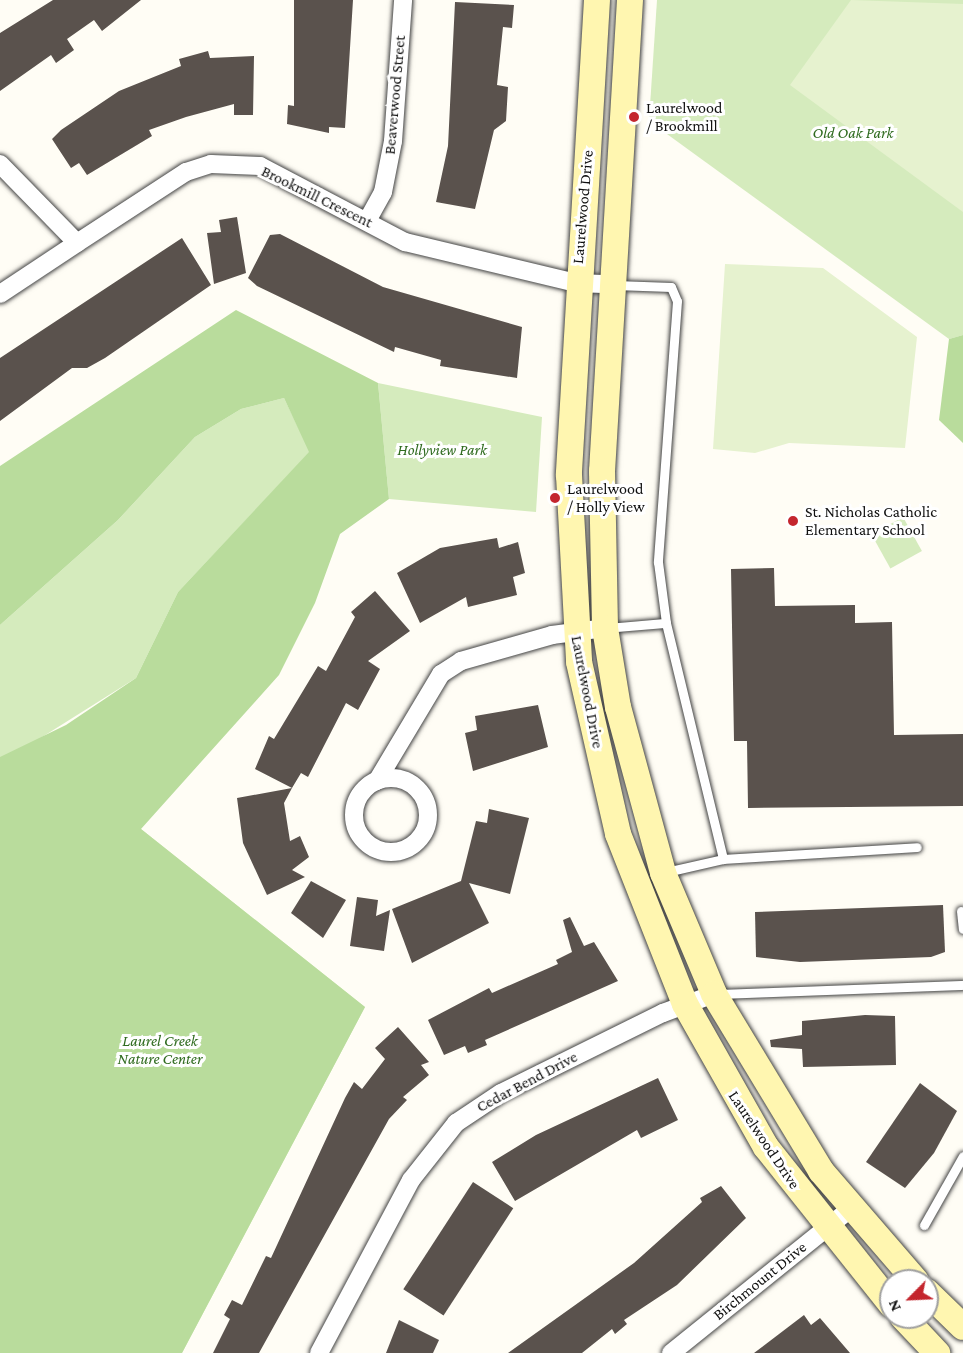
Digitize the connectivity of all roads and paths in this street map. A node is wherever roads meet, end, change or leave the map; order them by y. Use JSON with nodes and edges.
{"nodes":[{"id":1,"x":403,"y":0,"type":"edge"},
{"id":2,"x":597,"y":0,"type":"edge"},
{"id":3,"x":630,"y":0,"type":"edge"},
{"id":4,"x":0,"y":164,"type":"edge"},
{"id":5,"x":368,"y":221,"type":"junction"},
{"id":6,"x":77,"y":243,"type":"junction"},
{"id":7,"x":576,"y":284,"type":"junction"},
{"id":8,"x":610,"y":284,"type":"junction"},
{"id":9,"x":0,"y":294,"type":"edge"},
{"id":10,"x":666,"y":623,"type":"junction"},
{"id":11,"x":605,"y":628,"type":"junction"},
{"id":12,"x":575,"y":633,"type":"junction"},
{"id":13,"x":377,"y":781,"type":"junction"},
{"id":14,"x":917,"y":847,"type":"dead end"},
{"id":15,"x":723,"y":859,"type":"junction"},
{"id":16,"x":663,"y":873,"type":"junction"},
{"id":17,"x":962,"y":911,"type":"dead end"},
{"id":18,"x":963,"y":929,"type":"edge"},
{"id":19,"x":963,"y":985,"type":"edge"},
{"id":20,"x":714,"y":994,"type":"junction"},
{"id":21,"x":685,"y":1004,"type":"junction"},
{"id":22,"x":963,"y":1156,"type":"edge"},
{"id":23,"x":850,"y":1209,"type":"junction"},
{"id":24,"x":924,"y":1224,"type":"dead end"},
{"id":25,"x":827,"y":1230,"type":"junction"},
{"id":26,"x":905,"y":1269,"type":"edge"},
{"id":27,"x":879,"y":1290,"type":"edge"},
{"id":28,"x":939,"y":1304,"type":"edge"},
{"id":29,"x":963,"y":1327,"type":"edge"},
{"id":30,"x":914,"y":1329,"type":"edge"},
{"id":31,"x":319,"y":1353,"type":"edge"},
{"id":32,"x":670,"y":1353,"type":"edge"},
{"id":33,"x":937,"y":1353,"type":"edge"}],
"edges":[{"from":1,"to":5,"type":"street","name":"Beaverwood Street"},
{"from":2,"to":7,"type":"street","name":"Laurelwood Drive"},
{"from":3,"to":8,"type":"street","name":"Laurelwood Drive"},
{"from":4,"to":6,"type":"street"},
{"from":5,"to":6,"type":"street","name":"Brookmill Crescent"},
{"from":5,"to":7,"type":"street","name":"Brookmill Crescent"},
{"from":6,"to":9,"type":"street","name":"Brookmill Crescent"},
{"from":7,"to":8,"type":"street","name":"Brookmill Crescent"},
{"from":7,"to":12,"type":"street","name":"Laurelwood Drive"},
{"from":8,"to":10,"type":"lane"},
{"from":8,"to":11,"type":"street","name":"Laurelwood Drive"},
{"from":10,"to":11,"type":"lane"},
{"from":10,"to":15,"type":"lane"},
{"from":11,"to":12,"type":"street"},
{"from":11,"to":16,"type":"street","name":"Laurelwood Drive"},
{"from":12,"to":13,"type":"street"},
{"from":12,"to":21,"type":"street","name":"Laurelwood Drive"},
{"from":13,"to":13,"type":"street"},
{"from":14,"to":15,"type":"lane"},
{"from":15,"to":16,"type":"lane"},
{"from":16,"to":20,"type":"street","name":"Laurelwood Drive"},
{"from":17,"to":18,"type":"lane"},
{"from":19,"to":20,"type":"lane"},
{"from":20,"to":21,"type":"street","name":"Cedar Bend Drive"},
{"from":20,"to":23,"type":"street","name":"Laurelwood Drive"},
{"from":21,"to":25,"type":"street","name":"Laurelwood Drive"},
{"from":21,"to":31,"type":"street","name":"Cedar Bend Drive"},
{"from":22,"to":24,"type":"lane"},
{"from":23,"to":25,"type":"street","name":"Birchmount Drive"},
{"from":23,"to":26,"type":"street","name":"Laurelwood Drive"},
{"from":25,"to":27,"type":"street","name":"Laurelwood Drive"},
{"from":25,"to":32,"type":"street","name":"Birchmount Drive"},
{"from":28,"to":29,"type":"street"},
{"from":30,"to":33,"type":"street"}]}
